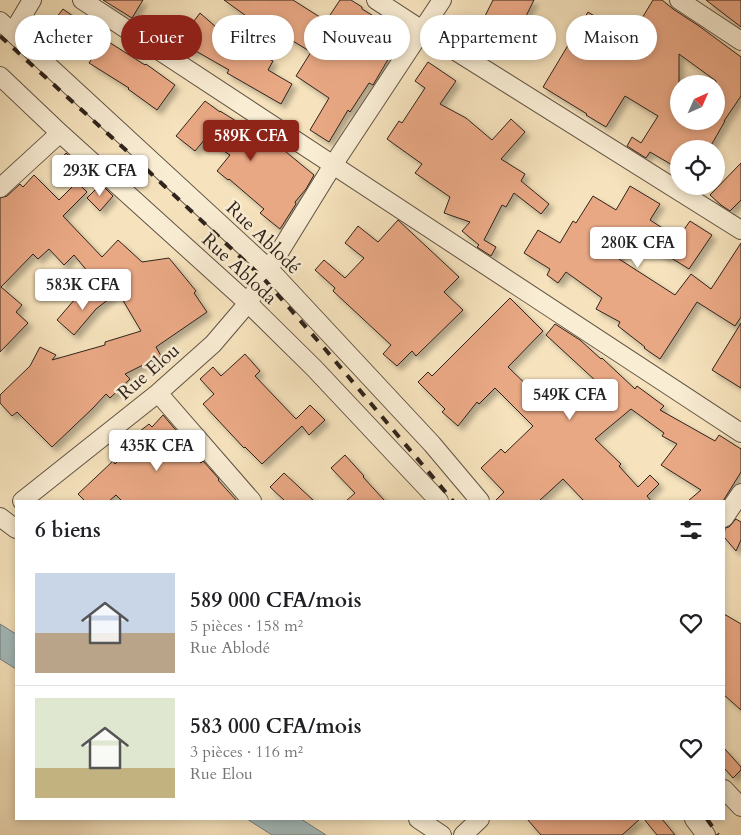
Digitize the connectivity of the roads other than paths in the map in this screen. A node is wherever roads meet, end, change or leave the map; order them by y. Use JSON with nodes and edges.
{"nodes":[{"id":1,"x":32,"y":0,"type":"edge"},
{"id":2,"x":82,"y":0,"type":"edge"},
{"id":3,"x":376,"y":0,"type":"edge"},
{"id":4,"x":442,"y":0,"type":"edge"},
{"id":5,"x":679,"y":0,"type":"edge"},
{"id":6,"x":432,"y":15,"type":"edge"},
{"id":7,"x":6,"y":26,"type":"edge"},
{"id":8,"x":420,"y":29,"type":"edge"},
{"id":9,"x":420,"y":33,"type":"edge"},
{"id":10,"x":741,"y":40,"type":"edge"},
{"id":11,"x":470,"y":60,"type":"edge"},
{"id":12,"x":0,"y":76,"type":"edge"},
{"id":13,"x":60,"y":133,"type":"junction"},
{"id":14,"x":332,"y":165,"type":"junction"},
{"id":15,"x":0,"y":188,"type":"edge"},
{"id":16,"x":741,"y":230,"type":"edge"},
{"id":17,"x":267,"y":274,"type":"junction"},
{"id":18,"x":248,"y":303,"type":"junction"},
{"id":19,"x":158,"y":393,"type":"junction"},
{"id":20,"x":741,"y":433,"type":"edge"},
{"id":21,"x":741,"y":493,"type":"edge"},
{"id":22,"x":23,"y":500,"type":"edge"},
{"id":23,"x":251,"y":500,"type":"edge"},
{"id":24,"x":438,"y":500,"type":"edge"},
{"id":25,"x":479,"y":500,"type":"edge"},
{"id":26,"x":15,"y":507,"type":"edge"},
{"id":27,"x":725,"y":517,"type":"edge"},
{"id":28,"x":1,"y":518,"type":"edge"},
{"id":29,"x":15,"y":528,"type":"edge"},
{"id":30,"x":725,"y":790,"type":"edge"},
{"id":31,"x":741,"y":807,"type":"edge"},
{"id":32,"x":420,"y":820,"type":"edge"},
{"id":33,"x":479,"y":820,"type":"edge"},
{"id":34,"x":695,"y":820,"type":"edge"},
{"id":35,"x":442,"y":835,"type":"edge"},
{"id":36,"x":463,"y":835,"type":"edge"},
{"id":37,"x":706,"y":835,"type":"edge"}],
"edges":[{"from":1,"to":7,"type":"street"},
{"from":2,"to":14,"type":"street"},
{"from":3,"to":8,"type":"street"},
{"from":4,"to":6,"type":"street","name":"Rue Elou"},
{"from":5,"to":10,"type":"street"},
{"from":7,"to":17,"type":"street","name":"Rue Ablodé"},
{"from":9,"to":14,"type":"street","name":"Rue Elou"},
{"from":11,"to":16,"type":"street"},
{"from":12,"to":13,"type":"street","name":"Rue Abloda"},
{"from":13,"to":15,"type":"street"},
{"from":13,"to":18,"type":"street","name":"Rue Abloda"},
{"from":14,"to":17,"type":"street","name":"Rue Elou"},
{"from":14,"to":20,"type":"street"},
{"from":17,"to":18,"type":"street","name":"Rue Elou"},
{"from":17,"to":25,"type":"street","name":"Rue Ablodé"},
{"from":18,"to":19,"type":"street","name":"Rue Elou"},
{"from":18,"to":24,"type":"street","name":"Rue Abloda"},
{"from":19,"to":22,"type":"street","name":"Rue Elou"},
{"from":19,"to":23,"type":"street"},
{"from":21,"to":27,"type":"street"},
{"from":26,"to":28,"type":"street"},
{"from":28,"to":29,"type":"street"},
{"from":30,"to":31,"type":"street"},
{"from":32,"to":35,"type":"street"},
{"from":33,"to":36,"type":"street"},
{"from":34,"to":37,"type":"street"}]}
